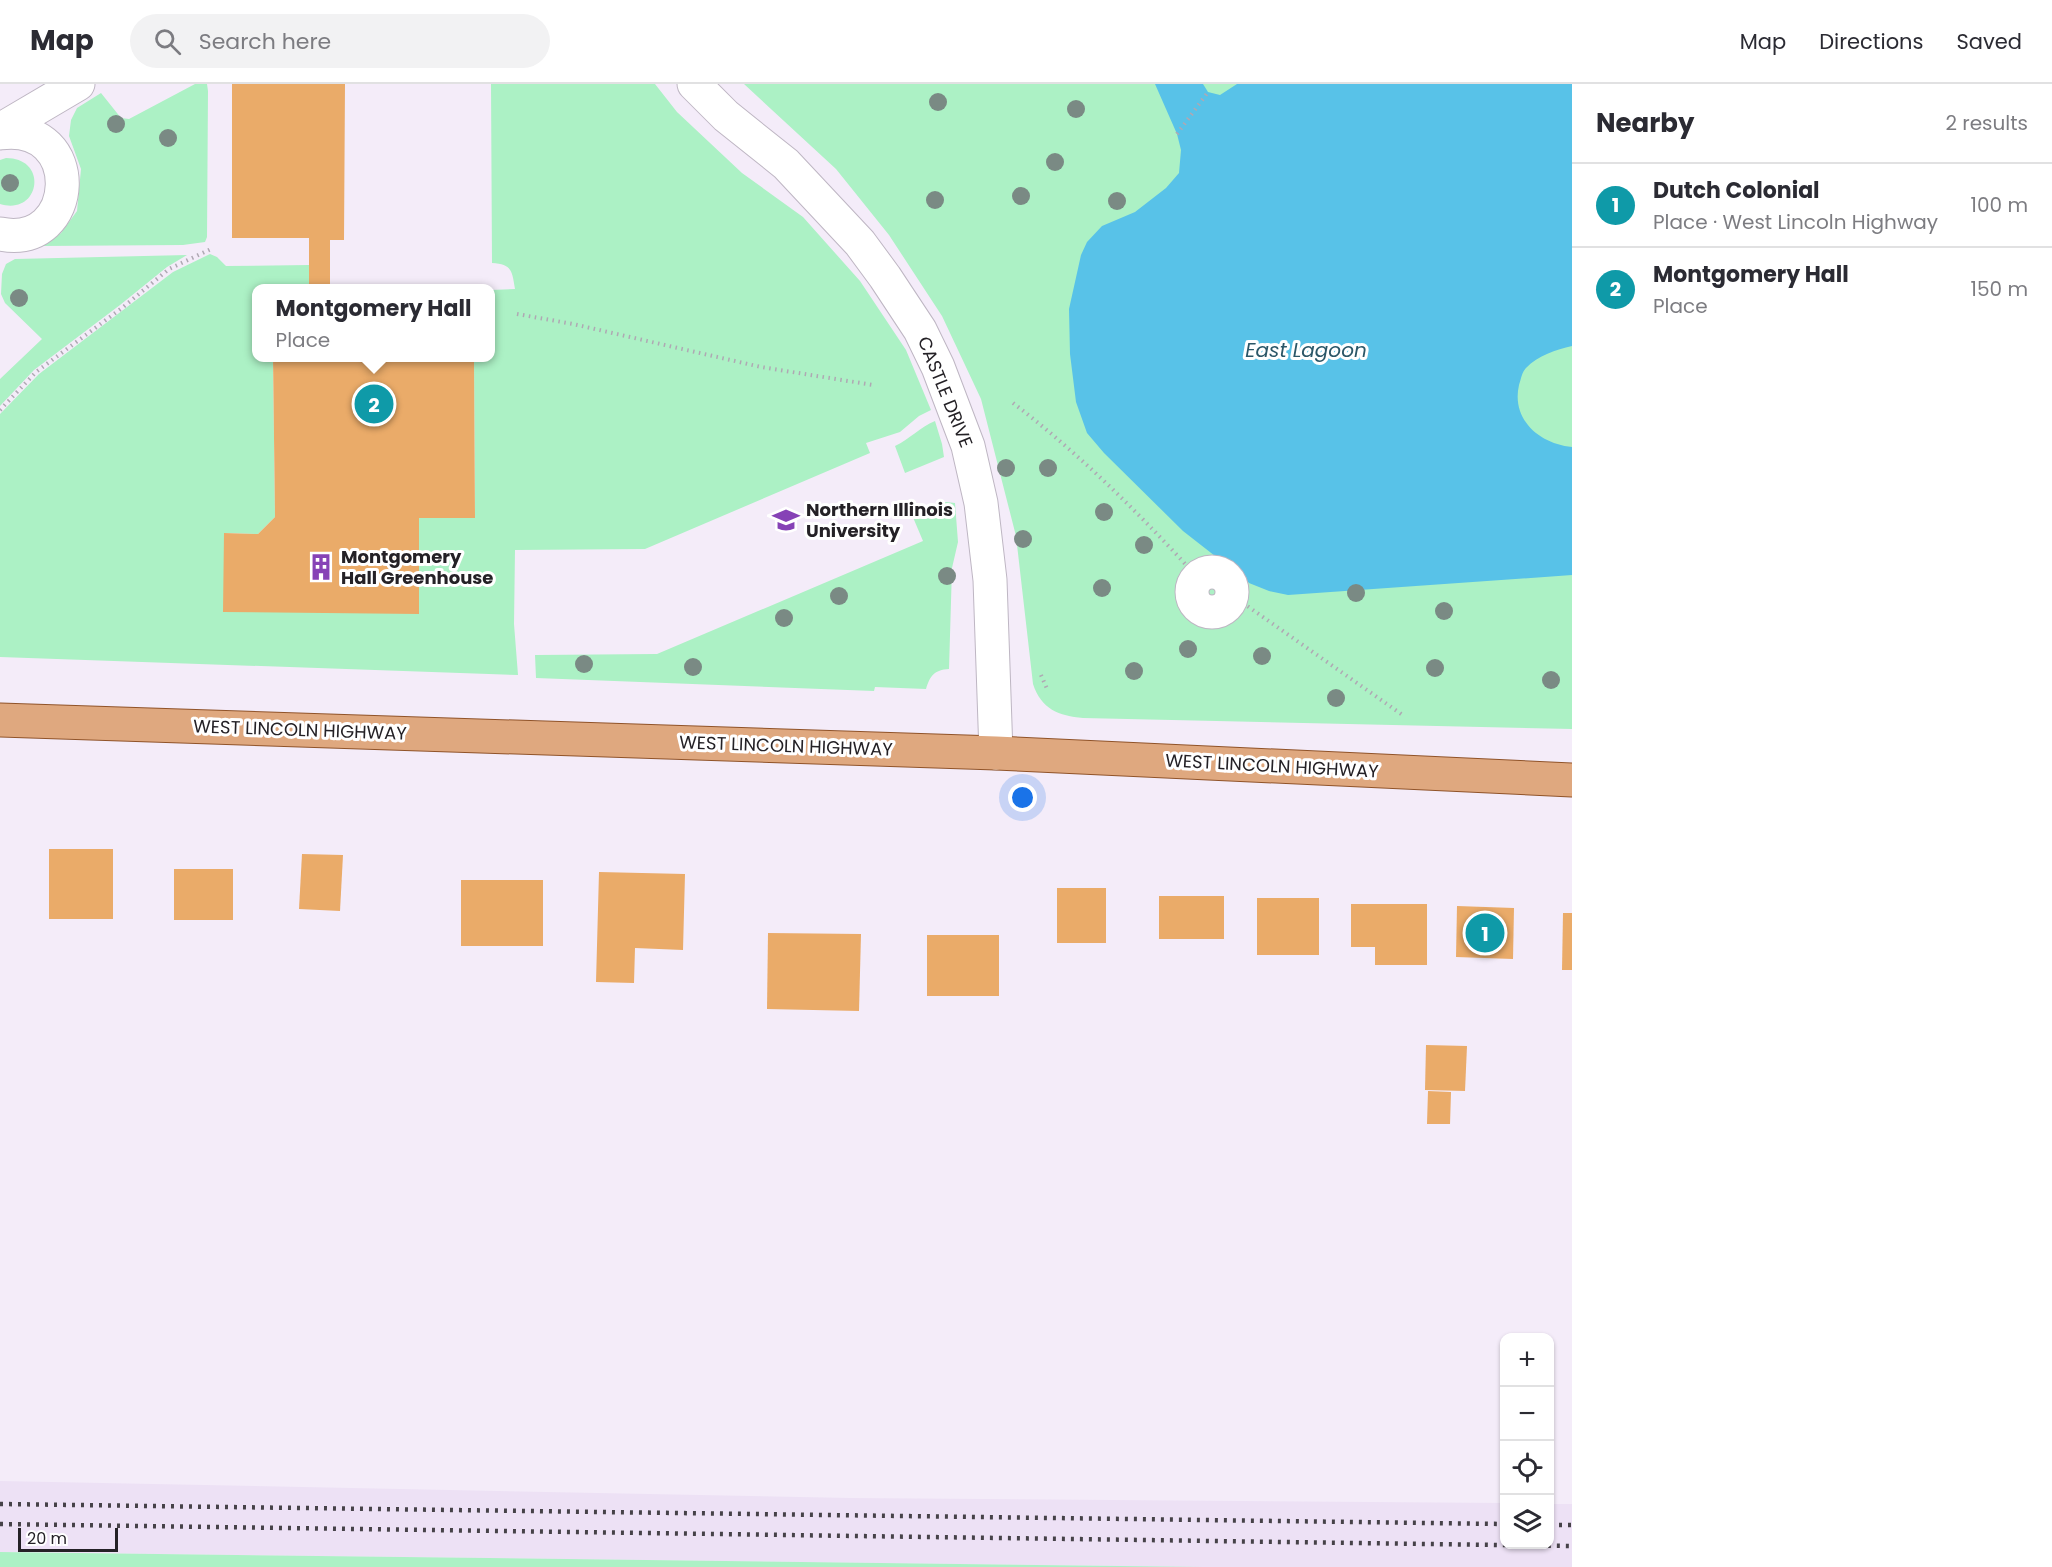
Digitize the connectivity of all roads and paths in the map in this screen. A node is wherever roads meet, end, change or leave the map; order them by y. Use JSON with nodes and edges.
{"nodes":[{"id":1,"x":694,"y":84,"type":"edge"},
{"id":2,"x":76,"y":85,"type":"edge"},
{"id":3,"x":1208,"y":92,"type":"dead end"},
{"id":4,"x":0,"y":132,"type":"edge"},
{"id":5,"x":1177,"y":134,"type":"dead end"},
{"id":6,"x":59,"y":162,"type":"junction"},
{"id":7,"x":0,"y":234,"type":"edge"},
{"id":8,"x":211,"y":249,"type":"dead end"},
{"id":9,"x":517,"y":314,"type":"dead end"},
{"id":10,"x":873,"y":385,"type":"dead end"},
{"id":11,"x":1013,"y":403,"type":"dead end"},
{"id":12,"x":0,"y":410,"type":"edge"},
{"id":13,"x":1198,"y":578,"type":"junction"},
{"id":14,"x":1232,"y":598,"type":"junction"},
{"id":15,"x":1041,"y":675,"type":"dead end"},
{"id":16,"x":1048,"y":690,"type":"dead end"},
{"id":17,"x":1404,"y":716,"type":"dead end"},
{"id":18,"x":0,"y":720,"type":"edge"},
{"id":19,"x":996,"y":753,"type":"junction"},
{"id":20,"x":1572,"y":780,"type":"edge"}],
"edges":[{"from":1,"to":19,"type":"street","name":"CASTLE DRIVE"},
{"from":2,"to":4,"type":"street"},
{"from":2,"to":6,"type":"street"},
{"from":3,"to":5,"type":"path"},
{"from":4,"to":6,"type":"street"},
{"from":6,"to":7,"type":"street"},
{"from":8,"to":12,"type":"path"},
{"from":9,"to":10,"type":"path"},
{"from":11,"to":13,"type":"path"},
{"from":13,"to":14,"type":"path"},
{"from":13,"to":14,"type":"street"},
{"from":14,"to":17,"type":"path"},
{"from":15,"to":16,"type":"path"},
{"from":18,"to":19,"type":"main road","name":"WEST LINCOLN HIGHWAY"},
{"from":19,"to":20,"type":"main road","name":"WEST LINCOLN HIGHWAY"}]}
